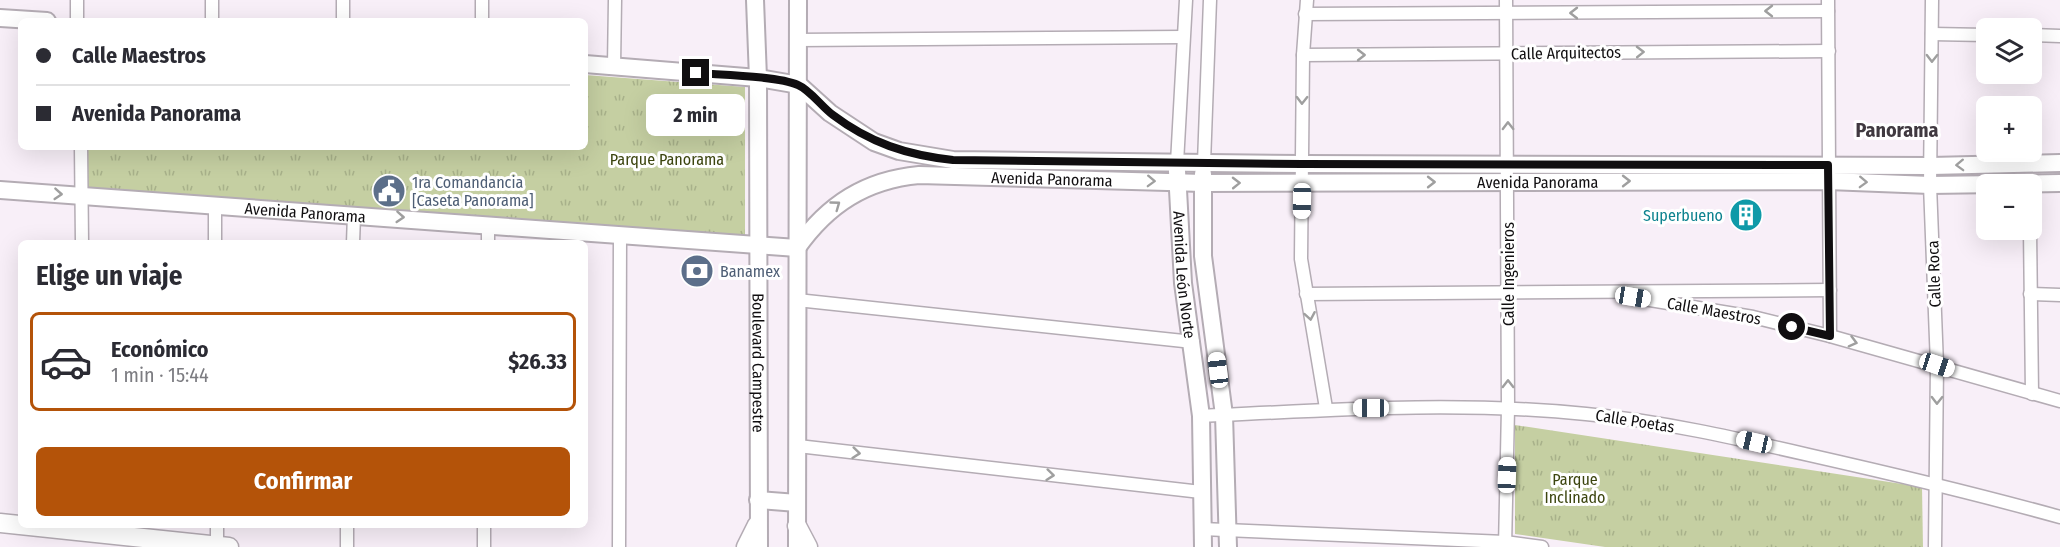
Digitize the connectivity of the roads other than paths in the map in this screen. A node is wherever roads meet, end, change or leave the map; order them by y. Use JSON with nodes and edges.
{"nodes":[{"id":1,"x":77,"y":0,"type":"edge"},
{"id":2,"x":212,"y":0,"type":"edge"},
{"id":3,"x":343,"y":0,"type":"edge"},
{"id":4,"x":482,"y":0,"type":"edge"},
{"id":5,"x":615,"y":0,"type":"edge"},
{"id":6,"x":755,"y":0,"type":"edge"},
{"id":7,"x":798,"y":0,"type":"edge"},
{"id":8,"x":1186,"y":0,"type":"edge"},
{"id":9,"x":1210,"y":0,"type":"edge"},
{"id":10,"x":1307,"y":0,"type":"edge"},
{"id":11,"x":1506,"y":0,"type":"edge"},
{"id":12,"x":1932,"y":0,"type":"edge"},
{"id":13,"x":1828,"y":5,"type":"edge"},
{"id":14,"x":1507,"y":13,"type":"junction"},
{"id":15,"x":1305,"y":14,"type":"junction"},
{"id":16,"x":0,"y":18,"type":"edge"},
{"id":17,"x":77,"y":18,"type":"edge"},
{"id":18,"x":212,"y":18,"type":"edge"},
{"id":19,"x":343,"y":18,"type":"edge"},
{"id":20,"x":482,"y":18,"type":"edge"},
{"id":21,"x":18,"y":19,"type":"edge"},
{"id":22,"x":1932,"y":34,"type":"junction"},
{"id":23,"x":1976,"y":35,"type":"edge"},
{"id":24,"x":1183,"y":36,"type":"junction"},
{"id":25,"x":2042,"y":36,"type":"edge"},
{"id":26,"x":2060,"y":36,"type":"edge"},
{"id":27,"x":798,"y":40,"type":"junction"},
{"id":28,"x":1829,"y":51,"type":"junction"},
{"id":29,"x":1507,"y":54,"type":"junction"},
{"id":30,"x":1303,"y":55,"type":"junction"},
{"id":31,"x":588,"y":63,"type":"edge"},
{"id":32,"x":614,"y":66,"type":"junction"},
{"id":33,"x":758,"y":78,"type":"junction"},
{"id":34,"x":799,"y":85,"type":"junction"},
{"id":35,"x":81,"y":150,"type":"edge"},
{"id":36,"x":1177,"y":163,"type":"junction"},
{"id":37,"x":1204,"y":163,"type":"junction"},
{"id":38,"x":1508,"y":163,"type":"junction"},
{"id":39,"x":2029,"y":163,"type":"junction"},
{"id":40,"x":2060,"y":163,"type":"edge"},
{"id":41,"x":1302,"y":164,"type":"junction"},
{"id":42,"x":1931,"y":166,"type":"junction"},
{"id":43,"x":1828,"y":173,"type":"junction"},
{"id":44,"x":2029,"y":174,"type":"edge"},
{"id":45,"x":1178,"y":182,"type":"junction"},
{"id":46,"x":1302,"y":182,"type":"junction"},
{"id":47,"x":1508,"y":182,"type":"junction"},
{"id":48,"x":1203,"y":183,"type":"junction"},
{"id":49,"x":2060,"y":183,"type":"edge"},
{"id":50,"x":2042,"y":184,"type":"edge"},
{"id":51,"x":1930,"y":185,"type":"junction"},
{"id":52,"x":1976,"y":185,"type":"edge"},
{"id":53,"x":0,"y":190,"type":"edge"},
{"id":54,"x":82,"y":195,"type":"junction"},
{"id":55,"x":215,"y":204,"type":"junction"},
{"id":56,"x":354,"y":214,"type":"junction"},
{"id":57,"x":488,"y":226,"type":"junction"},
{"id":58,"x":620,"y":236,"type":"junction"},
{"id":59,"x":82,"y":240,"type":"edge"},
{"id":60,"x":215,"y":240,"type":"edge"},
{"id":61,"x":353,"y":240,"type":"edge"},
{"id":62,"x":488,"y":240,"type":"edge"},
{"id":63,"x":2030,"y":240,"type":"edge"},
{"id":64,"x":756,"y":244,"type":"junction"},
{"id":65,"x":797,"y":248,"type":"junction"},
{"id":66,"x":1830,"y":290,"type":"junction"},
{"id":67,"x":1508,"y":291,"type":"junction"},
{"id":68,"x":1610,"y":293,"type":"junction"},
{"id":69,"x":1306,"y":294,"type":"junction"},
{"id":70,"x":2030,"y":294,"type":"junction"},
{"id":71,"x":2060,"y":294,"type":"edge"},
{"id":72,"x":797,"y":300,"type":"junction"},
{"id":73,"x":1830,"y":336,"type":"junction"},
{"id":74,"x":1192,"y":342,"type":"junction"},
{"id":75,"x":1937,"y":365,"type":"junction"},
{"id":76,"x":2032,"y":394,"type":"junction"},
{"id":77,"x":2060,"y":401,"type":"edge"},
{"id":78,"x":1326,"y":408,"type":"junction"},
{"id":79,"x":1508,"y":408,"type":"junction"},
{"id":80,"x":1224,"y":415,"type":"junction"},
{"id":81,"x":1201,"y":416,"type":"junction"},
{"id":82,"x":798,"y":446,"type":"junction"},
{"id":83,"x":1935,"y":483,"type":"junction"},
{"id":84,"x":1201,"y":492,"type":"junction"},
{"id":85,"x":758,"y":500,"type":"junction"},
{"id":86,"x":797,"y":503,"type":"junction"},
{"id":87,"x":2060,"y":517,"type":"edge"},
{"id":88,"x":0,"y":523,"type":"edge"},
{"id":89,"x":18,"y":524,"type":"edge"},
{"id":90,"x":757,"y":525,"type":"junction"},
{"id":91,"x":797,"y":526,"type":"junction"},
{"id":92,"x":80,"y":528,"type":"edge"},
{"id":93,"x":218,"y":528,"type":"edge"},
{"id":94,"x":347,"y":528,"type":"edge"},
{"id":95,"x":484,"y":528,"type":"edge"},
{"id":96,"x":1202,"y":529,"type":"junction"},
{"id":97,"x":1228,"y":539,"type":"edge"},
{"id":98,"x":1505,"y":544,"type":"edge"},
{"id":99,"x":221,"y":547,"type":"edge"},
{"id":100,"x":347,"y":547,"type":"edge"},
{"id":101,"x":484,"y":547,"type":"edge"},
{"id":102,"x":619,"y":547,"type":"edge"},
{"id":103,"x":746,"y":547,"type":"edge"},
{"id":104,"x":759,"y":547,"type":"edge"},
{"id":105,"x":797,"y":547,"type":"edge"},
{"id":106,"x":808,"y":547,"type":"edge"},
{"id":107,"x":1203,"y":547,"type":"edge"},
{"id":108,"x":1542,"y":547,"type":"edge"},
{"id":109,"x":1935,"y":547,"type":"edge"}],
"edges":[{"from":1,"to":17,"type":"street"},
{"from":2,"to":18,"type":"street"},
{"from":3,"to":19,"type":"street"},
{"from":4,"to":20,"type":"street"},
{"from":5,"to":32,"type":"street"},
{"from":6,"to":33,"type":"street","name":"Boulevard Campestre"},
{"from":7,"to":27,"type":"street"},
{"from":8,"to":24,"type":"street","name":"Avenida León Norte"},
{"from":9,"to":37,"type":"street","name":"Avenida León Norte"},
{"from":10,"to":15,"type":"street"},
{"from":11,"to":14,"type":"street","name":"Calle Ingenieros"},
{"from":12,"to":22,"type":"street","name":"Calle Roca"},
{"from":13,"to":14,"type":"street","one_way":true},
{"from":13,"to":28,"type":"street"},
{"from":14,"to":15,"type":"street"},
{"from":14,"to":29,"type":"street","name":"Calle Ingenieros"},
{"from":15,"to":30,"type":"street"},
{"from":16,"to":21,"type":"street"},
{"from":22,"to":23,"type":"street"},
{"from":22,"to":42,"type":"street","name":"Calle Roca","one_way":true},
{"from":24,"to":27,"type":"street"},
{"from":24,"to":36,"type":"street","name":"Avenida León Norte"},
{"from":25,"to":26,"type":"street"},
{"from":27,"to":34,"type":"street"},
{"from":29,"to":28,"type":"street","name":"Calle Arquitectos","one_way":true},
{"from":28,"to":43,"type":"street"},
{"from":30,"to":29,"type":"street","name":"Calle Arquitectos","one_way":true},
{"from":38,"to":29,"type":"street","name":"Calle Ingenieros","one_way":true},
{"from":30,"to":41,"type":"street","one_way":true},
{"from":31,"to":32,"type":"street","name":"Avenida Panorama"},
{"from":32,"to":33,"type":"street","name":"Avenida Panorama"},
{"from":33,"to":34,"type":"street","name":"Avenida Panorama"},
{"from":33,"to":64,"type":"street","name":"Boulevard Campestre"},
{"from":34,"to":36,"type":"street","name":"Avenida Panorama"},
{"from":34,"to":65,"type":"street"},
{"from":35,"to":54,"type":"street"},
{"from":36,"to":37,"type":"street","name":"Avenida Panorama"},
{"from":36,"to":45,"type":"street","name":"Avenida León Norte"},
{"from":37,"to":41,"type":"street","name":"Avenida Panorama"},
{"from":37,"to":48,"type":"street","name":"Avenida León Norte"},
{"from":38,"to":41,"type":"street","name":"Avenida Panorama"},
{"from":38,"to":43,"type":"street","name":"Avenida Panorama"},
{"from":38,"to":47,"type":"street","name":"Calle Ingenieros"},
{"from":39,"to":40,"type":"street","name":"Avenida Panorama"},
{"from":39,"to":42,"type":"street","name":"Avenida Panorama","one_way":true},
{"from":39,"to":44,"type":"street"},
{"from":41,"to":46,"type":"street"},
{"from":42,"to":43,"type":"street","name":"Avenida Panorama"},
{"from":42,"to":51,"type":"street","name":"Calle Roca"},
{"from":47,"to":43,"type":"street","name":"Avenida Panorama","one_way":true},
{"from":43,"to":51,"type":"street","name":"Avenida Panorama","one_way":true},
{"from":43,"to":66,"type":"street"},
{"from":45,"to":48,"type":"street","name":"Avenida Panorama"},
{"from":65,"to":45,"type":"street","name":"Avenida Panorama","one_way":true},
{"from":45,"to":74,"type":"street","name":"Avenida León Norte"},
{"from":46,"to":47,"type":"street","name":"Avenida Panorama","one_way":true},
{"from":48,"to":46,"type":"street","name":"Avenida Panorama","one_way":true},
{"from":46,"to":69,"type":"street"},
{"from":47,"to":67,"type":"street","name":"Calle Ingenieros"},
{"from":48,"to":80,"type":"street","name":"Avenida León Norte"},
{"from":49,"to":50,"type":"street","name":"Avenida Panorama"},
{"from":51,"to":52,"type":"street","name":"Avenida Panorama"},
{"from":51,"to":75,"type":"street","name":"Calle Roca"},
{"from":53,"to":54,"type":"street","name":"Avenida Panorama","one_way":true},
{"from":54,"to":55,"type":"street","name":"Avenida Panorama"},
{"from":54,"to":59,"type":"street"},
{"from":55,"to":56,"type":"street","name":"Avenida Panorama"},
{"from":55,"to":60,"type":"street"},
{"from":56,"to":57,"type":"street","name":"Avenida Panorama","one_way":true},
{"from":56,"to":61,"type":"street"},
{"from":57,"to":58,"type":"street","name":"Avenida Panorama"},
{"from":57,"to":62,"type":"street"},
{"from":58,"to":64,"type":"street","name":"Avenida Panorama"},
{"from":58,"to":102,"type":"street"},
{"from":63,"to":70,"type":"street"},
{"from":64,"to":65,"type":"street","name":"Avenida Panorama"},
{"from":64,"to":85,"type":"street","name":"Boulevard Campestre"},
{"from":65,"to":72,"type":"street"},
{"from":66,"to":68,"type":"street","name":"Calle Maestros"},
{"from":66,"to":73,"type":"street"},
{"from":67,"to":68,"type":"street","name":"Calle Maestros"},
{"from":67,"to":69,"type":"street","name":"Calle Maestros"},
{"from":79,"to":67,"type":"street","name":"Calle Ingenieros","one_way":true},
{"from":68,"to":73,"type":"street","name":"Calle Maestros"},
{"from":69,"to":78,"type":"street","one_way":true},
{"from":70,"to":71,"type":"street"},
{"from":70,"to":76,"type":"street"},
{"from":72,"to":74,"type":"street"},
{"from":72,"to":82,"type":"street"},
{"from":73,"to":75,"type":"street","name":"Calle Maestros","one_way":true},
{"from":74,"to":81,"type":"street","name":"Avenida León Norte"},
{"from":75,"to":76,"type":"street","name":"Calle Maestros"},
{"from":75,"to":83,"type":"street","name":"Calle Roca","one_way":true},
{"from":76,"to":77,"type":"street","name":"Calle Maestros"},
{"from":78,"to":79,"type":"street","name":"Calle Poetas"},
{"from":78,"to":80,"type":"street","name":"Calle Poetas"},
{"from":79,"to":83,"type":"street","name":"Calle Poetas"},
{"from":79,"to":98,"type":"street","name":"Calle Ingenieros"},
{"from":80,"to":81,"type":"street","name":"Calle Poetas"},
{"from":80,"to":97,"type":"street","name":"Avenida León Norte"},
{"from":81,"to":84,"type":"street","name":"Avenida León Norte"},
{"from":82,"to":84,"type":"street","one_way":true},
{"from":82,"to":86,"type":"street"},
{"from":83,"to":87,"type":"street","name":"Calle Poetas"},
{"from":83,"to":109,"type":"street","name":"Calle Roca"},
{"from":84,"to":96,"type":"street","name":"Avenida León Norte"},
{"from":85,"to":86,"type":"street"},
{"from":85,"to":90,"type":"street","name":"Boulevard Campestre"},
{"from":86,"to":91,"type":"street"},
{"from":88,"to":89,"type":"main road"},
{"from":90,"to":103,"type":"main road"},
{"from":90,"to":104,"type":"street","name":"Boulevard Campestre"},
{"from":91,"to":105,"type":"street"},
{"from":91,"to":106,"type":"main road"},
{"from":92,"to":99,"type":"main road"},
{"from":93,"to":99,"type":"street"},
{"from":94,"to":100,"type":"street"},
{"from":95,"to":101,"type":"street"},
{"from":96,"to":97,"type":"street"},
{"from":96,"to":107,"type":"street","name":"Avenida León Norte"},
{"from":97,"to":98,"type":"street"},
{"from":98,"to":108,"type":"street"}]}
